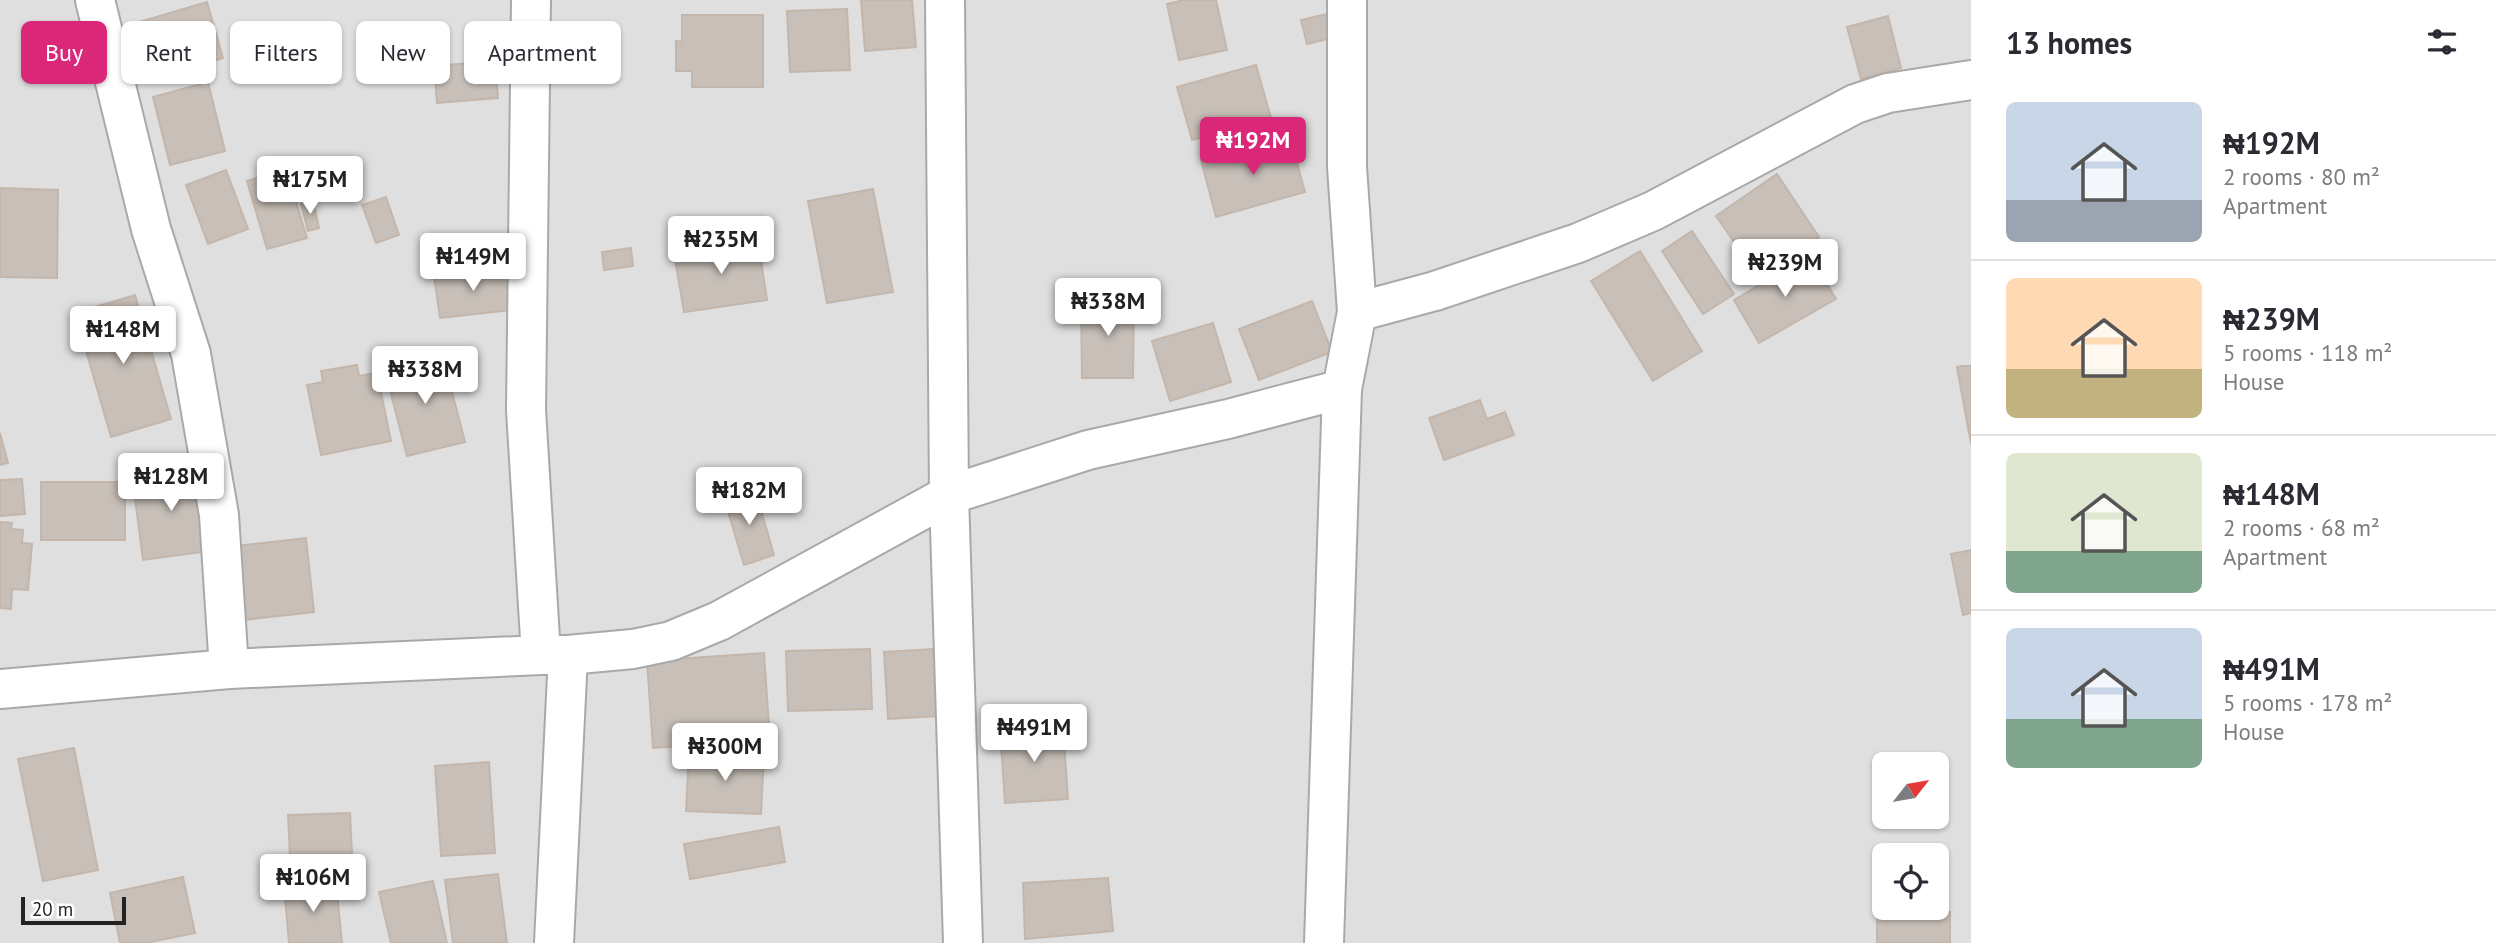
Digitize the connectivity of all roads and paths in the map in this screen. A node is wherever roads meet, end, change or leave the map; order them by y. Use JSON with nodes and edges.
{"nodes":[{"id":1,"x":95,"y":0,"type":"edge"},
{"id":2,"x":531,"y":0,"type":"edge"},
{"id":3,"x":945,"y":0,"type":"edge"},
{"id":4,"x":1347,"y":0,"type":"edge"},
{"id":5,"x":1971,"y":80,"type":"edge"},
{"id":6,"x":1357,"y":312,"type":"junction"},
{"id":7,"x":1342,"y":389,"type":"junction"},
{"id":8,"x":949,"y":495,"type":"junction"},
{"id":9,"x":555,"y":655,"type":"junction"},
{"id":10,"x":229,"y":669,"type":"junction"},
{"id":11,"x":0,"y":688,"type":"edge"},
{"id":12,"x":554,"y":943,"type":"edge"},
{"id":13,"x":963,"y":943,"type":"edge"},
{"id":14,"x":1324,"y":943,"type":"edge"}],
"edges":[{"from":1,"to":10,"type":"street"},
{"from":2,"to":9,"type":"street"},
{"from":3,"to":8,"type":"street"},
{"from":4,"to":6,"type":"street"},
{"from":5,"to":6,"type":"street"},
{"from":6,"to":7,"type":"street"},
{"from":7,"to":8,"type":"street"},
{"from":7,"to":14,"type":"street"},
{"from":8,"to":9,"type":"street"},
{"from":8,"to":13,"type":"street"},
{"from":9,"to":10,"type":"street"},
{"from":9,"to":12,"type":"street"},
{"from":10,"to":11,"type":"street"}]}
